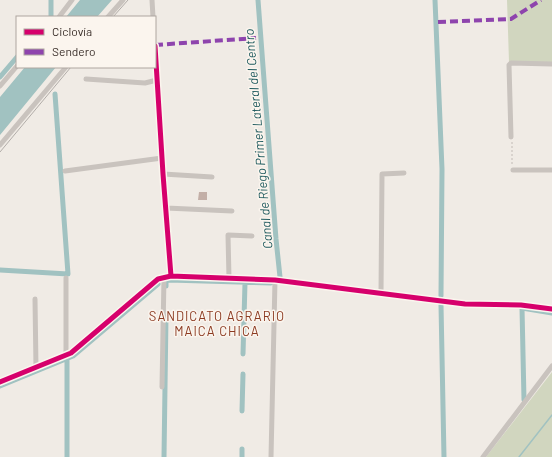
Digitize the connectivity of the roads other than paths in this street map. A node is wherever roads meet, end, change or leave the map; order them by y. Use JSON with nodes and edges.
{"nodes":[{"id":1,"x":72,"y":0,"type":"edge"},
{"id":2,"x":123,"y":0,"type":"edge"},
{"id":3,"x":152,"y":0,"type":"edge"},
{"id":4,"x":60,"y":16,"type":"edge"},
{"id":5,"x":109,"y":16,"type":"edge"},
{"id":6,"x":153,"y":16,"type":"edge"},
{"id":7,"x":156,"y":63,"type":"edge"},
{"id":8,"x":552,"y":64,"type":"edge"},
{"id":9,"x":16,"y":67,"type":"edge"},
{"id":10,"x":65,"y":68,"type":"edge"},
{"id":11,"x":86,"y":79,"type":"dead end"},
{"id":12,"x":157,"y":80,"type":"junction"},
{"id":13,"x":0,"y":86,"type":"edge"},
{"id":14,"x":512,"y":137,"type":"road end"},
{"id":15,"x":0,"y":145,"type":"edge"},
{"id":16,"x":162,"y":158,"type":"junction"},
{"id":17,"x":64,"y":170,"type":"dead end"},
{"id":18,"x":512,"y":170,"type":"road end"},
{"id":19,"x":552,"y":170,"type":"edge"},
{"id":20,"x":404,"y":173,"type":"dead end"},
{"id":21,"x":163,"y":174,"type":"junction"},
{"id":22,"x":212,"y":176,"type":"dead end"},
{"id":23,"x":166,"y":208,"type":"junction"},
{"id":24,"x":232,"y":211,"type":"dead end"},
{"id":25,"x":252,"y":236,"type":"dead end"},
{"id":26,"x":171,"y":276,"type":"junction"},
{"id":27,"x":164,"y":277,"type":"junction"},
{"id":28,"x":66,"y":278,"type":"dead end"},
{"id":29,"x":229,"y":278,"type":"junction"},
{"id":30,"x":275,"y":280,"type":"junction"},
{"id":31,"x":381,"y":294,"type":"junction"},
{"id":32,"x":35,"y":300,"type":"dead end"},
{"id":33,"x":552,"y":309,"type":"edge"},
{"id":34,"x":66,"y":355,"type":"junction"},
{"id":35,"x":552,"y":366,"type":"edge"},
{"id":36,"x":36,"y":368,"type":"junction"},
{"id":37,"x":0,"y":382,"type":"edge"},
{"id":38,"x":162,"y":387,"type":"dead end"},
{"id":39,"x":271,"y":457,"type":"edge"},
{"id":40,"x":483,"y":457,"type":"edge"}],
"edges":[{"from":1,"to":4,"type":"street"},
{"from":2,"to":5,"type":"street"},
{"from":3,"to":6,"type":"street"},
{"from":7,"to":12,"type":"street"},
{"from":8,"to":14,"type":"street"},
{"from":9,"to":13,"type":"street"},
{"from":10,"to":15,"type":"street"},
{"from":11,"to":12,"type":"street"},
{"from":12,"to":16,"type":"street"},
{"from":16,"to":17,"type":"street"},
{"from":16,"to":21,"type":"street"},
{"from":18,"to":19,"type":"street"},
{"from":20,"to":31,"type":"street"},
{"from":21,"to":22,"type":"street"},
{"from":21,"to":23,"type":"street"},
{"from":23,"to":24,"type":"street"},
{"from":23,"to":26,"type":"street"},
{"from":25,"to":29,"type":"street"},
{"from":26,"to":27,"type":"street"},
{"from":26,"to":29,"type":"street"},
{"from":27,"to":34,"type":"street"},
{"from":27,"to":38,"type":"street"},
{"from":28,"to":34,"type":"street"},
{"from":29,"to":30,"type":"street"},
{"from":30,"to":31,"type":"street"},
{"from":30,"to":39,"type":"street"},
{"from":31,"to":33,"type":"street"},
{"from":32,"to":36,"type":"street"},
{"from":34,"to":36,"type":"street"},
{"from":35,"to":40,"type":"street"},
{"from":36,"to":37,"type":"street"}]}
